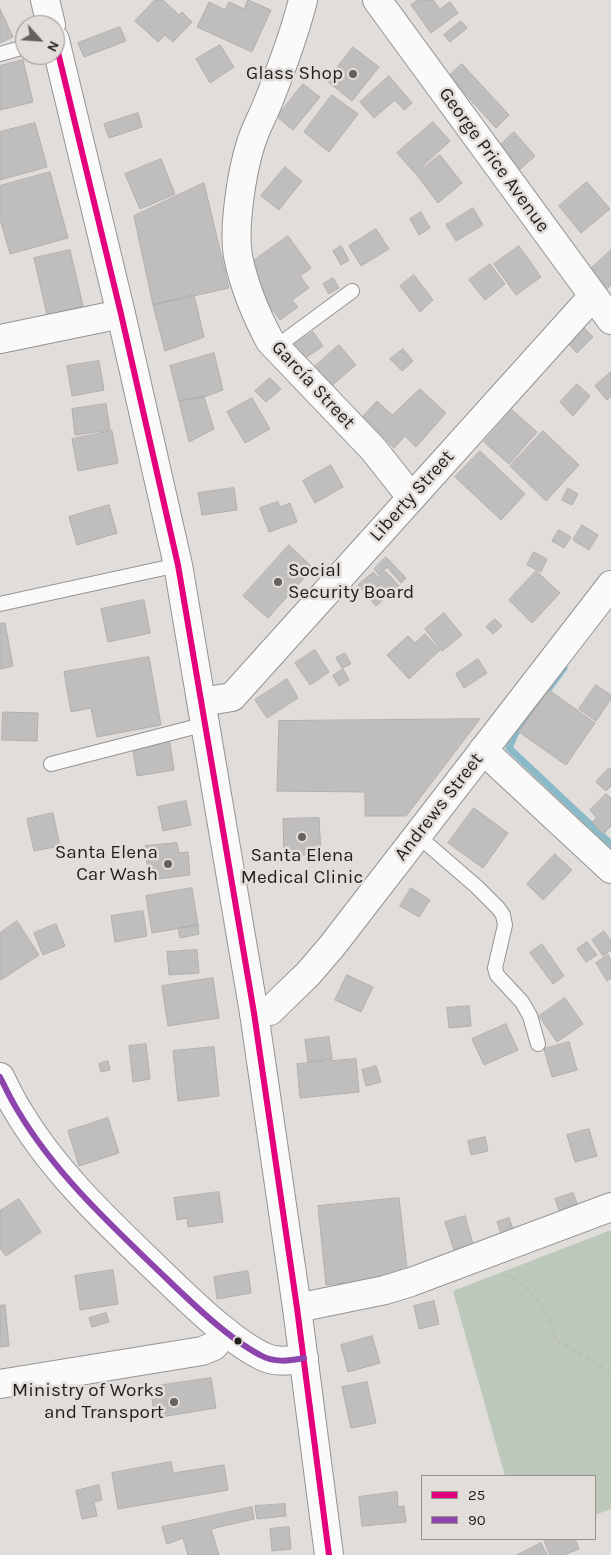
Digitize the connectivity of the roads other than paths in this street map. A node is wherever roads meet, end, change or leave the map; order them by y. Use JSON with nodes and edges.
{"nodes":[{"id":1,"x":45,"y":0,"type":"edge"},
{"id":2,"x":302,"y":0,"type":"edge"},
{"id":3,"x":377,"y":0,"type":"edge"},
{"id":4,"x":49,"y":15,"type":"edge"},
{"id":5,"x":15,"y":50,"type":"edge"},
{"id":6,"x":0,"y":54,"type":"edge"},
{"id":7,"x":61,"y":65,"type":"edge"},
{"id":8,"x":352,"y":290,"type":"dead end"},
{"id":9,"x":593,"y":296,"type":"junction"},
{"id":10,"x":121,"y":314,"type":"junction"},
{"id":11,"x":611,"y":320,"type":"edge"},
{"id":12,"x":0,"y":339,"type":"edge"},
{"id":13,"x":276,"y":347,"type":"junction"},
{"id":14,"x":411,"y":497,"type":"junction"},
{"id":15,"x":178,"y":565,"type":"junction"},
{"id":16,"x":611,"y":584,"type":"edge"},
{"id":17,"x":0,"y":604,"type":"edge"},
{"id":18,"x":204,"y":713,"type":"junction"},
{"id":19,"x":483,"y":750,"type":"junction"},
{"id":20,"x":52,"y":764,"type":"dead end"},
{"id":21,"x":417,"y":835,"type":"junction"},
{"id":22,"x":611,"y":869,"type":"edge"},
{"id":23,"x":254,"y":1014,"type":"junction"},
{"id":24,"x":538,"y":1044,"type":"dead end"},
{"id":25,"x":0,"y":1078,"type":"edge"},
{"id":26,"x":611,"y":1207,"type":"edge"},
{"id":27,"x":297,"y":1308,"type":"junction"},
{"id":28,"x":225,"y":1331,"type":"junction"},
{"id":29,"x":304,"y":1358,"type":"junction"},
{"id":30,"x":0,"y":1384,"type":"edge"},
{"id":31,"x":329,"y":1555,"type":"edge"}],
"edges":[{"from":1,"to":4,"type":"main road"},
{"from":2,"to":13,"type":"main road","name":"García Street"},
{"from":3,"to":9,"type":"main road","name":"George Price Avenue"},
{"from":5,"to":6,"type":"lane"},
{"from":7,"to":10,"type":"main road"},
{"from":8,"to":13,"type":"lane"},
{"from":9,"to":11,"type":"main road","name":"George Price Avenue"},
{"from":9,"to":14,"type":"main road","name":"Liberty Street"},
{"from":10,"to":12,"type":"main road"},
{"from":10,"to":15,"type":"main road"},
{"from":13,"to":14,"type":"main road","name":"García Street"},
{"from":14,"to":18,"type":"main road","name":"Liberty Street"},
{"from":15,"to":17,"type":"lane"},
{"from":15,"to":18,"type":"main road"},
{"from":16,"to":19,"type":"main road","name":"Andrews Street"},
{"from":18,"to":20,"type":"lane"},
{"from":18,"to":23,"type":"main road"},
{"from":19,"to":21,"type":"main road","name":"Andrews Street"},
{"from":19,"to":22,"type":"main road"},
{"from":21,"to":23,"type":"main road","name":"Andrews Street"},
{"from":21,"to":24,"type":"lane"},
{"from":23,"to":27,"type":"main road"},
{"from":25,"to":28,"type":"main road"},
{"from":26,"to":27,"type":"main road"},
{"from":27,"to":29,"type":"main road"},
{"from":28,"to":29,"type":"main road"},
{"from":28,"to":30,"type":"main road"},
{"from":29,"to":31,"type":"main road"}]}
